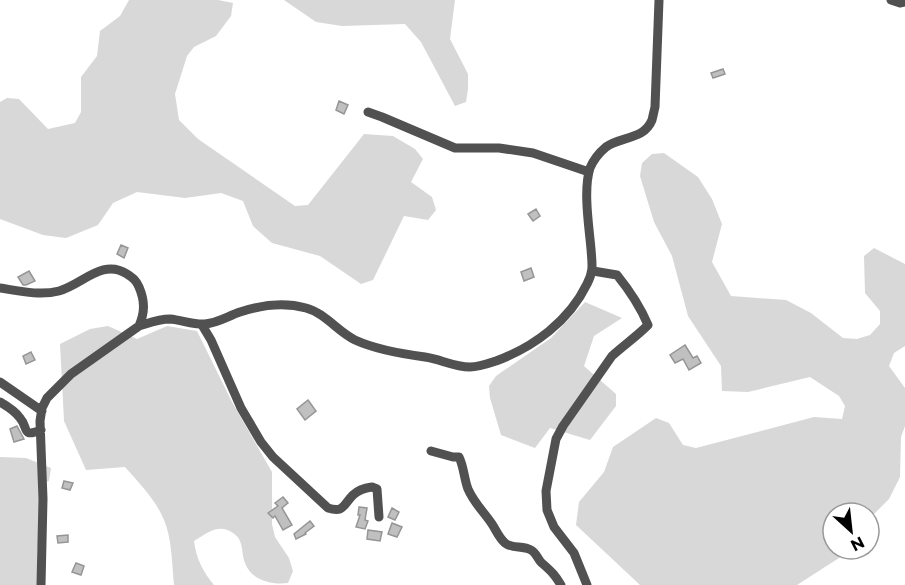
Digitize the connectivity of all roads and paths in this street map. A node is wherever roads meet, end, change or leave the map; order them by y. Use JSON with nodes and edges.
{"nodes":[{"id":1,"x":659,"y":0,"type":"edge"},
{"id":2,"x":891,"y":0,"type":"edge"},
{"id":3,"x":905,"y":2,"type":"edge"},
{"id":4,"x":368,"y":112,"type":"dead end"},
{"id":5,"x":589,"y":172,"type":"junction"},
{"id":6,"x":593,"y":271,"type":"junction"},
{"id":7,"x":0,"y":288,"type":"edge"},
{"id":8,"x":202,"y":325,"type":"junction"},
{"id":9,"x":139,"y":327,"type":"junction"},
{"id":10,"x":0,"y":382,"type":"edge"},
{"id":11,"x":0,"y":402,"type":"edge"},
{"id":12,"x":42,"y":411,"type":"junction"},
{"id":13,"x":40,"y":430,"type":"junction"},
{"id":14,"x":431,"y":451,"type":"dead end"},
{"id":15,"x":379,"y":517,"type":"dead end"},
{"id":16,"x":41,"y":585,"type":"edge"},
{"id":17,"x":561,"y":585,"type":"edge"},
{"id":18,"x":587,"y":585,"type":"edge"}],
"edges":[{"from":1,"to":5,"type":"street"},
{"from":2,"to":3,"type":"street"},
{"from":4,"to":5,"type":"street"},
{"from":5,"to":6,"type":"street"},
{"from":6,"to":8,"type":"street"},
{"from":6,"to":18,"type":"street"},
{"from":7,"to":9,"type":"street"},
{"from":8,"to":9,"type":"street"},
{"from":8,"to":15,"type":"street"},
{"from":9,"to":12,"type":"street"},
{"from":10,"to":12,"type":"street"},
{"from":11,"to":13,"type":"street"},
{"from":12,"to":13,"type":"street"},
{"from":13,"to":16,"type":"street"},
{"from":14,"to":17,"type":"street"}]}
